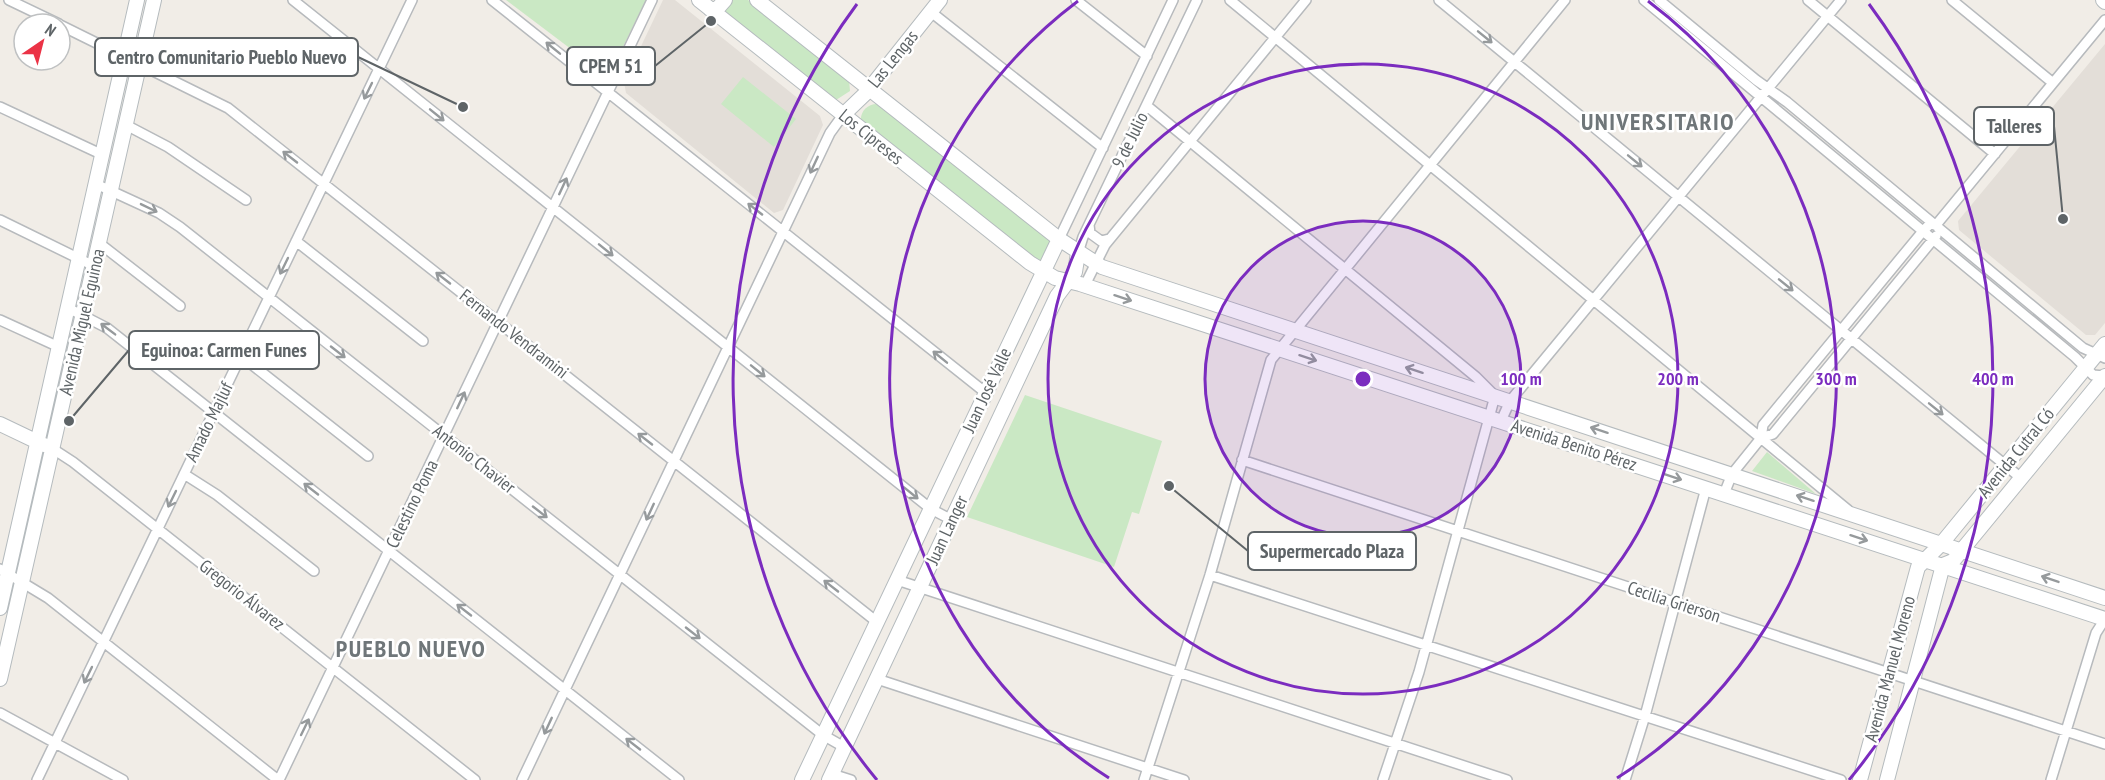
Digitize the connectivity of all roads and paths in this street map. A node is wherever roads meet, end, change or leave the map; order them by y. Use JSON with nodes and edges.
{"nodes":[{"id":1,"x":9,"y":0,"type":"edge"},
{"id":2,"x":137,"y":0,"type":"edge"},
{"id":3,"x":154,"y":0,"type":"edge"},
{"id":4,"x":293,"y":0,"type":"edge"},
{"id":5,"x":412,"y":0,"type":"edge"},
{"id":6,"x":492,"y":0,"type":"edge"},
{"id":7,"x":652,"y":0,"type":"edge"},
{"id":8,"x":699,"y":0,"type":"edge"},
{"id":9,"x":724,"y":0,"type":"edge"},
{"id":10,"x":757,"y":0,"type":"edge"},
{"id":11,"x":940,"y":0,"type":"edge"},
{"id":12,"x":1076,"y":0,"type":"edge"},
{"id":13,"x":1173,"y":0,"type":"edge"},
{"id":14,"x":1197,"y":0,"type":"edge"},
{"id":15,"x":1230,"y":0,"type":"edge"},
{"id":16,"x":1306,"y":0,"type":"edge"},
{"id":17,"x":1439,"y":0,"type":"edge"},
{"id":18,"x":1565,"y":0,"type":"edge"},
{"id":19,"x":1644,"y":0,"type":"edge"},
{"id":20,"x":1659,"y":0,"type":"edge"},
{"id":21,"x":1808,"y":0,"type":"edge"},
{"id":22,"x":1841,"y":0,"type":"edge"},
{"id":23,"x":1952,"y":0,"type":"edge"},
{"id":24,"x":710,"y":9,"type":"junction"},
{"id":25,"x":34,"y":12,"type":"edge"},
{"id":26,"x":931,"y":12,"type":"junction"},
{"id":27,"x":1828,"y":16,"type":"junction"},
{"id":28,"x":2105,"y":20,"type":"edge"},
{"id":29,"x":72,"y":30,"type":"edge"},
{"id":30,"x":1275,"y":37,"type":"junction"},
{"id":31,"x":125,"y":56,"type":"junction"},
{"id":32,"x":1147,"y":56,"type":"junction"},
{"id":33,"x":1515,"y":62,"type":"junction"},
{"id":34,"x":140,"y":63,"type":"junction"},
{"id":35,"x":379,"y":69,"type":"junction"},
{"id":36,"x":2053,"y":83,"type":"junction"},
{"id":37,"x":1768,"y":88,"type":"junction"},
{"id":38,"x":869,"y":89,"type":"junction"},
{"id":39,"x":608,"y":92,"type":"junction"},
{"id":40,"x":1761,"y":97,"type":"junction"},
{"id":41,"x":1147,"y":106,"type":"junction"},
{"id":42,"x":0,"y":107,"type":"edge"},
{"id":43,"x":843,"y":115,"type":"junction"},
{"id":44,"x":126,"y":125,"type":"junction"},
{"id":45,"x":1190,"y":141,"type":"junction"},
{"id":46,"x":1103,"y":148,"type":"junction"},
{"id":47,"x":1995,"y":154,"type":"junction"},
{"id":48,"x":102,"y":155,"type":"junction"},
{"id":49,"x":1430,"y":165,"type":"junction"},
{"id":50,"x":96,"y":184,"type":"junction"},
{"id":51,"x":324,"y":184,"type":"junction"},
{"id":52,"x":111,"y":191,"type":"junction"},
{"id":53,"x":1679,"y":197,"type":"junction"},
{"id":54,"x":246,"y":200,"type":"dead end"},
{"id":55,"x":553,"y":207,"type":"junction"},
{"id":56,"x":0,"y":220,"type":"edge"},
{"id":57,"x":1089,"y":224,"type":"junction"},
{"id":58,"x":1936,"y":225,"type":"junction"},
{"id":59,"x":783,"y":231,"type":"junction"},
{"id":60,"x":1923,"y":231,"type":"junction"},
{"id":61,"x":1059,"y":239,"type":"junction"},
{"id":62,"x":1109,"y":239,"type":"junction"},
{"id":63,"x":1933,"y":239,"type":"junction"},
{"id":64,"x":296,"y":241,"type":"junction"},
{"id":65,"x":99,"y":243,"type":"junction"},
{"id":66,"x":1078,"y":253,"type":"junction"},
{"id":67,"x":80,"y":258,"type":"junction"},
{"id":68,"x":1094,"y":263,"type":"junction"},
{"id":69,"x":94,"y":266,"type":"junction"},
{"id":70,"x":1344,"y":269,"type":"junction"},
{"id":71,"x":1044,"y":273,"type":"junction"},
{"id":72,"x":1067,"y":281,"type":"junction"},
{"id":73,"x":1085,"y":285,"type":"junction"},
{"id":74,"x":269,"y":298,"type":"junction"},
{"id":75,"x":1594,"y":300,"type":"junction"},
{"id":76,"x":180,"y":306,"type":"dead end"},
{"id":77,"x":68,"y":308,"type":"junction"},
{"id":78,"x":83,"y":314,"type":"junction"},
{"id":79,"x":0,"y":320,"type":"edge"},
{"id":80,"x":498,"y":322,"type":"junction"},
{"id":81,"x":1294,"y":330,"type":"junction"},
{"id":82,"x":1841,"y":330,"type":"junction"},
{"id":83,"x":1851,"y":339,"type":"junction"},
{"id":84,"x":423,"y":341,"type":"dead end"},
{"id":85,"x":59,"y":347,"type":"junction"},
{"id":86,"x":728,"y":347,"type":"junction"},
{"id":87,"x":1279,"y":349,"type":"junction"},
{"id":88,"x":2102,"y":352,"type":"edge"},
{"id":89,"x":241,"y":356,"type":"junction"},
{"id":90,"x":2086,"y":367,"type":"junction"},
{"id":91,"x":2105,"y":376,"type":"edge"},
{"id":92,"x":986,"y":393,"type":"junction"},
{"id":93,"x":1495,"y":396,"type":"junction"},
{"id":94,"x":1510,"y":401,"type":"junction"},
{"id":95,"x":214,"y":412,"type":"junction"},
{"id":96,"x":1495,"y":419,"type":"junction"},
{"id":97,"x":0,"y":424,"type":"edge"},
{"id":98,"x":444,"y":436,"type":"junction"},
{"id":99,"x":1761,"y":438,"type":"junction"},
{"id":100,"x":38,"y":442,"type":"junction"},
{"id":101,"x":53,"y":449,"type":"junction"},
{"id":102,"x":368,"y":456,"type":"dead end"},
{"id":103,"x":1242,"y":460,"type":"junction"},
{"id":104,"x":674,"y":461,"type":"junction"},
{"id":105,"x":2005,"y":465,"type":"junction"},
{"id":106,"x":184,"y":474,"type":"junction"},
{"id":107,"x":1732,"y":474,"type":"junction"},
{"id":108,"x":2021,"y":478,"type":"junction"},
{"id":109,"x":1706,"y":488,"type":"junction"},
{"id":110,"x":1724,"y":494,"type":"junction"},
{"id":111,"x":931,"y":509,"type":"junction"},
{"id":112,"x":1852,"y":513,"type":"junction"},
{"id":113,"x":952,"y":520,"type":"junction"},
{"id":114,"x":158,"y":529,"type":"junction"},
{"id":115,"x":1458,"y":531,"type":"junction"},
{"id":116,"x":1940,"y":544,"type":"junction"},
{"id":117,"x":1962,"y":549,"type":"junction"},
{"id":118,"x":389,"y":551,"type":"junction"},
{"id":119,"x":1924,"y":560,"type":"junction"},
{"id":120,"x":1942,"y":565,"type":"junction"},
{"id":121,"x":4,"y":571,"type":"edge"},
{"id":122,"x":314,"y":571,"type":"dead end"},
{"id":123,"x":620,"y":575,"type":"junction"},
{"id":124,"x":1210,"y":575,"type":"junction"},
{"id":125,"x":897,"y":580,"type":"junction"},
{"id":126,"x":22,"y":581,"type":"junction"},
{"id":127,"x":920,"y":588,"type":"junction"},
{"id":128,"x":2105,"y":598,"type":"edge"},
{"id":129,"x":1676,"y":603,"type":"junction"},
{"id":130,"x":0,"y":608,"type":"edge"},
{"id":131,"x":2105,"y":619,"type":"edge"},
{"id":132,"x":877,"y":622,"type":"junction"},
{"id":133,"x":104,"y":642,"type":"junction"},
{"id":134,"x":1426,"y":645,"type":"junction"},
{"id":135,"x":333,"y":668,"type":"junction"},
{"id":136,"x":1179,"y":673,"type":"junction"},
{"id":137,"x":1889,"y":673,"type":"junction"},
{"id":138,"x":0,"y":679,"type":"edge"},
{"id":139,"x":877,"y":679,"type":"junction"},
{"id":140,"x":1913,"y":681,"type":"junction"},
{"id":141,"x":565,"y":690,"type":"junction"},
{"id":142,"x":0,"y":713,"type":"edge"},
{"id":143,"x":1646,"y":716,"type":"junction"},
{"id":144,"x":2066,"y":731,"type":"junction"},
{"id":145,"x":823,"y":735,"type":"junction"},
{"id":146,"x":55,"y":743,"type":"junction"},
{"id":147,"x":1395,"y":743,"type":"junction"},
{"id":148,"x":2105,"y":744,"type":"edge"},
{"id":149,"x":844,"y":747,"type":"junction"},
{"id":150,"x":1148,"y":768,"type":"junction"},
{"id":151,"x":830,"y":777,"type":"edge"},
{"id":152,"x":37,"y":780,"type":"edge"},
{"id":153,"x":123,"y":780,"type":"edge"},
{"id":154,"x":279,"y":780,"type":"edge"},
{"id":155,"x":475,"y":780,"type":"edge"},
{"id":156,"x":522,"y":780,"type":"edge"},
{"id":157,"x":679,"y":780,"type":"edge"},
{"id":158,"x":802,"y":780,"type":"edge"},
{"id":159,"x":851,"y":780,"type":"edge"},
{"id":160,"x":1144,"y":780,"type":"edge"},
{"id":161,"x":1184,"y":780,"type":"edge"},
{"id":162,"x":1383,"y":780,"type":"edge"},
{"id":163,"x":1507,"y":780,"type":"edge"},
{"id":164,"x":1625,"y":780,"type":"edge"},
{"id":165,"x":1841,"y":780,"type":"edge"},
{"id":166,"x":1860,"y":780,"type":"edge"},
{"id":167,"x":1887,"y":780,"type":"edge"},
{"id":168,"x":2051,"y":780,"type":"edge"}],
"edges":[{"from":1,"to":25,"type":"street","name":"Fernando Vendramini"},
{"from":2,"to":31,"type":"main road","name":"Avenida Miguel Eguinoa"},
{"from":3,"to":34,"type":"main road","name":"Avenida Miguel Eguinoa"},
{"from":4,"to":35,"type":"street"},
{"from":5,"to":35,"type":"street","name":"Amado Majluf"},
{"from":39,"to":6,"type":"street","one_way":true},
{"from":7,"to":39,"type":"street","name":"Celestino Poma"},
{"from":8,"to":24,"type":"main road","name":"Los Cipreses"},
{"from":9,"to":24,"type":"main road"},
{"from":10,"to":38,"type":"main road","name":"Los Cipreses"},
{"from":11,"to":26,"type":"main road","name":"Las Lengas"},
{"from":12,"to":32,"type":"street"},
{"from":13,"to":32,"type":"street","name":"Juan José Valle"},
{"from":14,"to":41,"type":"street","name":"9 de Julio"},
{"from":15,"to":30,"type":"street"},
{"from":16,"to":30,"type":"street"},
{"from":17,"to":33,"type":"street","one_way":true},
{"from":18,"to":33,"type":"street"},
{"from":19,"to":40,"type":"street"},
{"from":20,"to":37,"type":"street"},
{"from":21,"to":27,"type":"street"},
{"from":22,"to":27,"type":"street"},
{"from":23,"to":36,"type":"street"},
{"from":24,"to":43,"type":"main road","name":"Los Cipreses"},
{"from":26,"to":38,"type":"main road","name":"Las Lengas"},
{"from":26,"to":46,"type":"street"},
{"from":27,"to":37,"type":"street"},
{"from":27,"to":47,"type":"street"},
{"from":28,"to":36,"type":"street"},
{"from":29,"to":31,"type":"street","name":"Fernando Vendramini"},
{"from":30,"to":45,"type":"street"},
{"from":30,"to":49,"type":"street"},
{"from":31,"to":34,"type":"street","name":"Fernando Vendramini"},
{"from":31,"to":48,"type":"main road","name":"Avenida Miguel Eguinoa"},
{"from":32,"to":46,"type":"street","name":"Juan José Valle"},
{"from":33,"to":49,"type":"street"},
{"from":33,"to":53,"type":"street","one_way":true},
{"from":34,"to":44,"type":"main road","name":"Avenida Miguel Eguinoa"},
{"from":51,"to":34,"type":"street","name":"Fernando Vendramini","one_way":true},
{"from":35,"to":51,"type":"street","name":"Amado Majluf","one_way":true},
{"from":35,"to":55,"type":"street","one_way":true},
{"from":36,"to":47,"type":"street"},
{"from":37,"to":40,"type":"street"},
{"from":37,"to":58,"type":"street"},
{"from":38,"to":43,"type":"main road","name":"Las Lengas"},
{"from":38,"to":61,"type":"main road","name":"Los Cipreses"},
{"from":55,"to":39,"type":"street","name":"Celestino Poma","one_way":true},
{"from":59,"to":39,"type":"street","one_way":true},
{"from":40,"to":53,"type":"street"},
{"from":40,"to":60,"type":"street"},
{"from":41,"to":45,"type":"street"},
{"from":41,"to":57,"type":"street","name":"9 de Julio"},
{"from":42,"to":48,"type":"street"},
{"from":43,"to":59,"type":"street","one_way":true},
{"from":43,"to":71,"type":"main road","name":"Los Cipreses"},
{"from":44,"to":52,"type":"main road","name":"Avenida Miguel Eguinoa"},
{"from":44,"to":54,"type":"street"},
{"from":45,"to":62,"type":"street"},
{"from":45,"to":70,"type":"street"},
{"from":46,"to":61,"type":"street","name":"Juan José Valle"},
{"from":47,"to":58,"type":"street"},
{"from":48,"to":50,"type":"main road","name":"Avenida Miguel Eguinoa"},
{"from":49,"to":70,"type":"street"},
{"from":49,"to":75,"type":"street"},
{"from":50,"to":52,"type":"street","name":"Antonio Chavier"},
{"from":50,"to":67,"type":"main road","name":"Avenida Miguel Eguinoa"},
{"from":51,"to":64,"type":"street","name":"Amado Majluf"},
{"from":80,"to":51,"type":"street","name":"Fernando Vendramini","one_way":true},
{"from":52,"to":65,"type":"main road","name":"Avenida Miguel Eguinoa"},
{"from":52,"to":74,"type":"street","name":"Antonio Chavier","one_way":true},
{"from":53,"to":75,"type":"street"},
{"from":53,"to":82,"type":"street","one_way":true},
{"from":55,"to":80,"type":"street","name":"Celestino Poma"},
{"from":55,"to":86,"type":"street","one_way":true},
{"from":56,"to":67,"type":"street"},
{"from":57,"to":62,"type":"street"},
{"from":57,"to":66,"type":"street","name":"9 de Julio"},
{"from":58,"to":60,"type":"street"},
{"from":58,"to":63,"type":"street"},
{"from":58,"to":88,"type":"street"},
{"from":59,"to":86,"type":"street"},
{"from":92,"to":59,"type":"street","one_way":true},
{"from":60,"to":63,"type":"street"},
{"from":60,"to":82,"type":"street"},
{"from":61,"to":66,"type":"main road","name":"Los Cipreses"},
{"from":61,"to":71,"type":"main road","name":"Juan José Valle"},
{"from":62,"to":68,"type":"street"},
{"from":63,"to":83,"type":"street"},
{"from":63,"to":90,"type":"street"},
{"from":64,"to":74,"type":"street","name":"Amado Majluf","one_way":true},
{"from":64,"to":84,"type":"street"},
{"from":65,"to":69,"type":"main road","name":"Avenida Miguel Eguinoa"},
{"from":65,"to":76,"type":"street"},
{"from":66,"to":68,"type":"main road","name":"Avenida Benito Pérez"},
{"from":66,"to":72,"type":"main road","name":"9 de Julio"},
{"from":67,"to":69,"type":"street"},
{"from":67,"to":77,"type":"main road","name":"Avenida Miguel Eguinoa"},
{"from":68,"to":73,"type":"street"},
{"from":68,"to":81,"type":"main road","name":"Avenida Benito Pérez"},
{"from":69,"to":78,"type":"main road","name":"Avenida Miguel Eguinoa"},
{"from":70,"to":81,"type":"street"},
{"from":70,"to":93,"type":"street"},
{"from":71,"to":72,"type":"main road","name":"Avenida Benito Pérez"},
{"from":71,"to":92,"type":"main road","name":"Juan José Valle"},
{"from":72,"to":73,"type":"main road","name":"Avenida Benito Pérez"},
{"from":72,"to":113,"type":"main road","name":"Juan Langer"},
{"from":73,"to":87,"type":"main road","name":"Avenida Benito Pérez","one_way":true},
{"from":74,"to":89,"type":"street","name":"Amado Majluf"},
{"from":74,"to":98,"type":"street","name":"Antonio Chavier","one_way":true},
{"from":75,"to":94,"type":"street"},
{"from":75,"to":99,"type":"street"},
{"from":77,"to":78,"type":"street"},
{"from":77,"to":85,"type":"main road","name":"Avenida Miguel Eguinoa"},
{"from":95,"to":78,"type":"street","one_way":true},
{"from":78,"to":101,"type":"main road","name":"Avenida Miguel Eguinoa"},
{"from":79,"to":85,"type":"street"},
{"from":98,"to":80,"type":"street","name":"Celestino Poma","one_way":true},
{"from":104,"to":80,"type":"street","name":"Fernando Vendramini","one_way":true},
{"from":81,"to":87,"type":"street"},
{"from":93,"to":81,"type":"main road","name":"Avenida Benito Pérez","one_way":true},
{"from":82,"to":83,"type":"street"},
{"from":82,"to":99,"type":"street"},
{"from":83,"to":99,"type":"street"},
{"from":83,"to":105,"type":"street","one_way":true},
{"from":85,"to":100,"type":"main road","name":"Avenida Miguel Eguinoa"},
{"from":86,"to":104,"type":"street"},
{"from":86,"to":111,"type":"street","one_way":true},
{"from":87,"to":96,"type":"main road","name":"Avenida Benito Pérez","one_way":true},
{"from":87,"to":103,"type":"street"},
{"from":88,"to":90,"type":"main road","name":"Avenida Cutral Có"},
{"from":89,"to":95,"type":"street","name":"Amado Majluf"},
{"from":89,"to":102,"type":"street"},
{"from":90,"to":91,"type":"street"},
{"from":90,"to":105,"type":"main road","name":"Avenida Cutral Có"},
{"from":91,"to":108,"type":"main road","name":"Avenida Cutral Có"},
{"from":92,"to":111,"type":"main road","name":"Juan José Valle"},
{"from":93,"to":94,"type":"main road","name":"Avenida Benito Pérez"},
{"from":93,"to":96,"type":"street"},
{"from":94,"to":96,"type":"street"},
{"from":107,"to":94,"type":"main road","name":"Avenida Benito Pérez","one_way":true},
{"from":95,"to":106,"type":"street","name":"Amado Majluf"},
{"from":118,"to":95,"type":"street","one_way":true},
{"from":96,"to":109,"type":"main road","name":"Avenida Benito Pérez","one_way":true},
{"from":96,"to":115,"type":"street"},
{"from":97,"to":100,"type":"main road","name":"Gregorio Álvarez"},
{"from":98,"to":118,"type":"street","name":"Celestino Poma"},
{"from":98,"to":123,"type":"street","name":"Antonio Chavier","one_way":true},
{"from":99,"to":107,"type":"street"},
{"from":99,"to":112,"type":"street"},
{"from":100,"to":101,"type":"main road","name":"Gregorio Álvarez"},
{"from":100,"to":121,"type":"main road","name":"Avenida Miguel Eguinoa"},
{"from":101,"to":114,"type":"street","name":"Gregorio Álvarez"},
{"from":101,"to":126,"type":"main road","name":"Avenida Miguel Eguinoa"},
{"from":103,"to":115,"type":"street","name":"Cecilia Grierson"},
{"from":103,"to":124,"type":"street"},
{"from":104,"to":123,"type":"street","one_way":true},
{"from":132,"to":104,"type":"street","name":"Fernando Vendramini","one_way":true},
{"from":105,"to":108,"type":"street"},
{"from":105,"to":116,"type":"main road","name":"Avenida Cutral Có"},
{"from":106,"to":114,"type":"street","name":"Amado Majluf","one_way":true},
{"from":106,"to":122,"type":"street"},
{"from":107,"to":110,"type":"street"},
{"from":112,"to":107,"type":"main road","name":"Avenida Benito Pérez","one_way":true},
{"from":108,"to":117,"type":"main road","name":"Avenida Cutral Có"},
{"from":109,"to":110,"type":"main road","name":"Avenida Benito Pérez"},
{"from":109,"to":129,"type":"street"},
{"from":110,"to":119,"type":"main road","name":"Avenida Benito Pérez","one_way":true},
{"from":111,"to":113,"type":"street"},
{"from":111,"to":125,"type":"main road","name":"Juan José Valle"},
{"from":112,"to":116,"type":"main road","name":"Avenida Benito Pérez"},
{"from":113,"to":127,"type":"main road","name":"Juan Langer"},
{"from":114,"to":133,"type":"street","name":"Amado Majluf"},
{"from":114,"to":135,"type":"street","name":"Gregorio Álvarez"},
{"from":115,"to":129,"type":"street","name":"Cecilia Grierson"},
{"from":115,"to":134,"type":"street"},
{"from":116,"to":117,"type":"main road","name":"Avenida Benito Pérez"},
{"from":116,"to":119,"type":"main road","name":"Avenida Cutral Có"},
{"from":116,"to":120,"type":"main road"},
{"from":117,"to":120,"type":"main road","name":"Avenida Cutral Có"},
{"from":128,"to":117,"type":"main road","name":"Avenida Benito Pérez","one_way":true},
{"from":118,"to":135,"type":"street","name":"Celestino Poma"},
{"from":141,"to":118,"type":"street","one_way":true},
{"from":119,"to":120,"type":"main road","name":"Avenida Benito Pérez"},
{"from":119,"to":137,"type":"main road","name":"Avenida Manuel Moreno"},
{"from":120,"to":131,"type":"main road","name":"Avenida Benito Pérez"},
{"from":120,"to":140,"type":"main road","name":"Avenida Manuel Moreno"},
{"from":121,"to":126,"type":"street"},
{"from":121,"to":130,"type":"main road","name":"Avenida Miguel Eguinoa"},
{"from":123,"to":141,"type":"street"},
{"from":123,"to":145,"type":"street","name":"Antonio Chavier","one_way":true},
{"from":124,"to":134,"type":"street"},
{"from":124,"to":136,"type":"street"},
{"from":125,"to":127,"type":"street"},
{"from":125,"to":132,"type":"main road","name":"Juan José Valle"},
{"from":126,"to":133,"type":"street"},
{"from":126,"to":138,"type":"main road","name":"Avenida Miguel Eguinoa"},
{"from":127,"to":136,"type":"street"},
{"from":127,"to":139,"type":"main road","name":"Juan Langer"},
{"from":129,"to":137,"type":"street","name":"Cecilia Grierson"},
{"from":129,"to":143,"type":"street"},
{"from":131,"to":144,"type":"street"},
{"from":132,"to":145,"type":"main road","name":"Juan José Valle"},
{"from":133,"to":146,"type":"street","name":"Amado Majluf","one_way":true},
{"from":133,"to":154,"type":"street"},
{"from":134,"to":143,"type":"street"},
{"from":134,"to":147,"type":"street"},
{"from":154,"to":135,"type":"street","name":"Celestino Poma","one_way":true},
{"from":135,"to":155,"type":"street","name":"Gregorio Álvarez"},
{"from":136,"to":147,"type":"street"},
{"from":136,"to":150,"type":"street"},
{"from":137,"to":140,"type":"street","name":"Cecilia Grierson"},
{"from":137,"to":166,"type":"main road","name":"Avenida Manuel Moreno"},
{"from":139,"to":149,"type":"main road","name":"Juan Langer"},
{"from":139,"to":150,"type":"street"},
{"from":140,"to":144,"type":"street","name":"Cecilia Grierson"},
{"from":140,"to":167,"type":"main road","name":"Avenida Manuel Moreno"},
{"from":141,"to":156,"type":"street","one_way":true},
{"from":157,"to":141,"type":"street","one_way":true},
{"from":142,"to":146,"type":"street"},
{"from":143,"to":164,"type":"street"},
{"from":143,"to":165,"type":"street"},
{"from":144,"to":148,"type":"street","name":"Cecilia Grierson"},
{"from":144,"to":168,"type":"street"},
{"from":145,"to":149,"type":"street","name":"Antonio Chavier"},
{"from":145,"to":158,"type":"main road","name":"Juan José Valle"},
{"from":146,"to":152,"type":"street","name":"Amado Majluf"},
{"from":146,"to":153,"type":"street"},
{"from":147,"to":162,"type":"street"},
{"from":147,"to":163,"type":"street"},
{"from":149,"to":151,"type":"main road","name":"Juan Langer"},
{"from":150,"to":160,"type":"street"},
{"from":150,"to":161,"type":"street"},
{"from":151,"to":159,"type":"street"}]}
